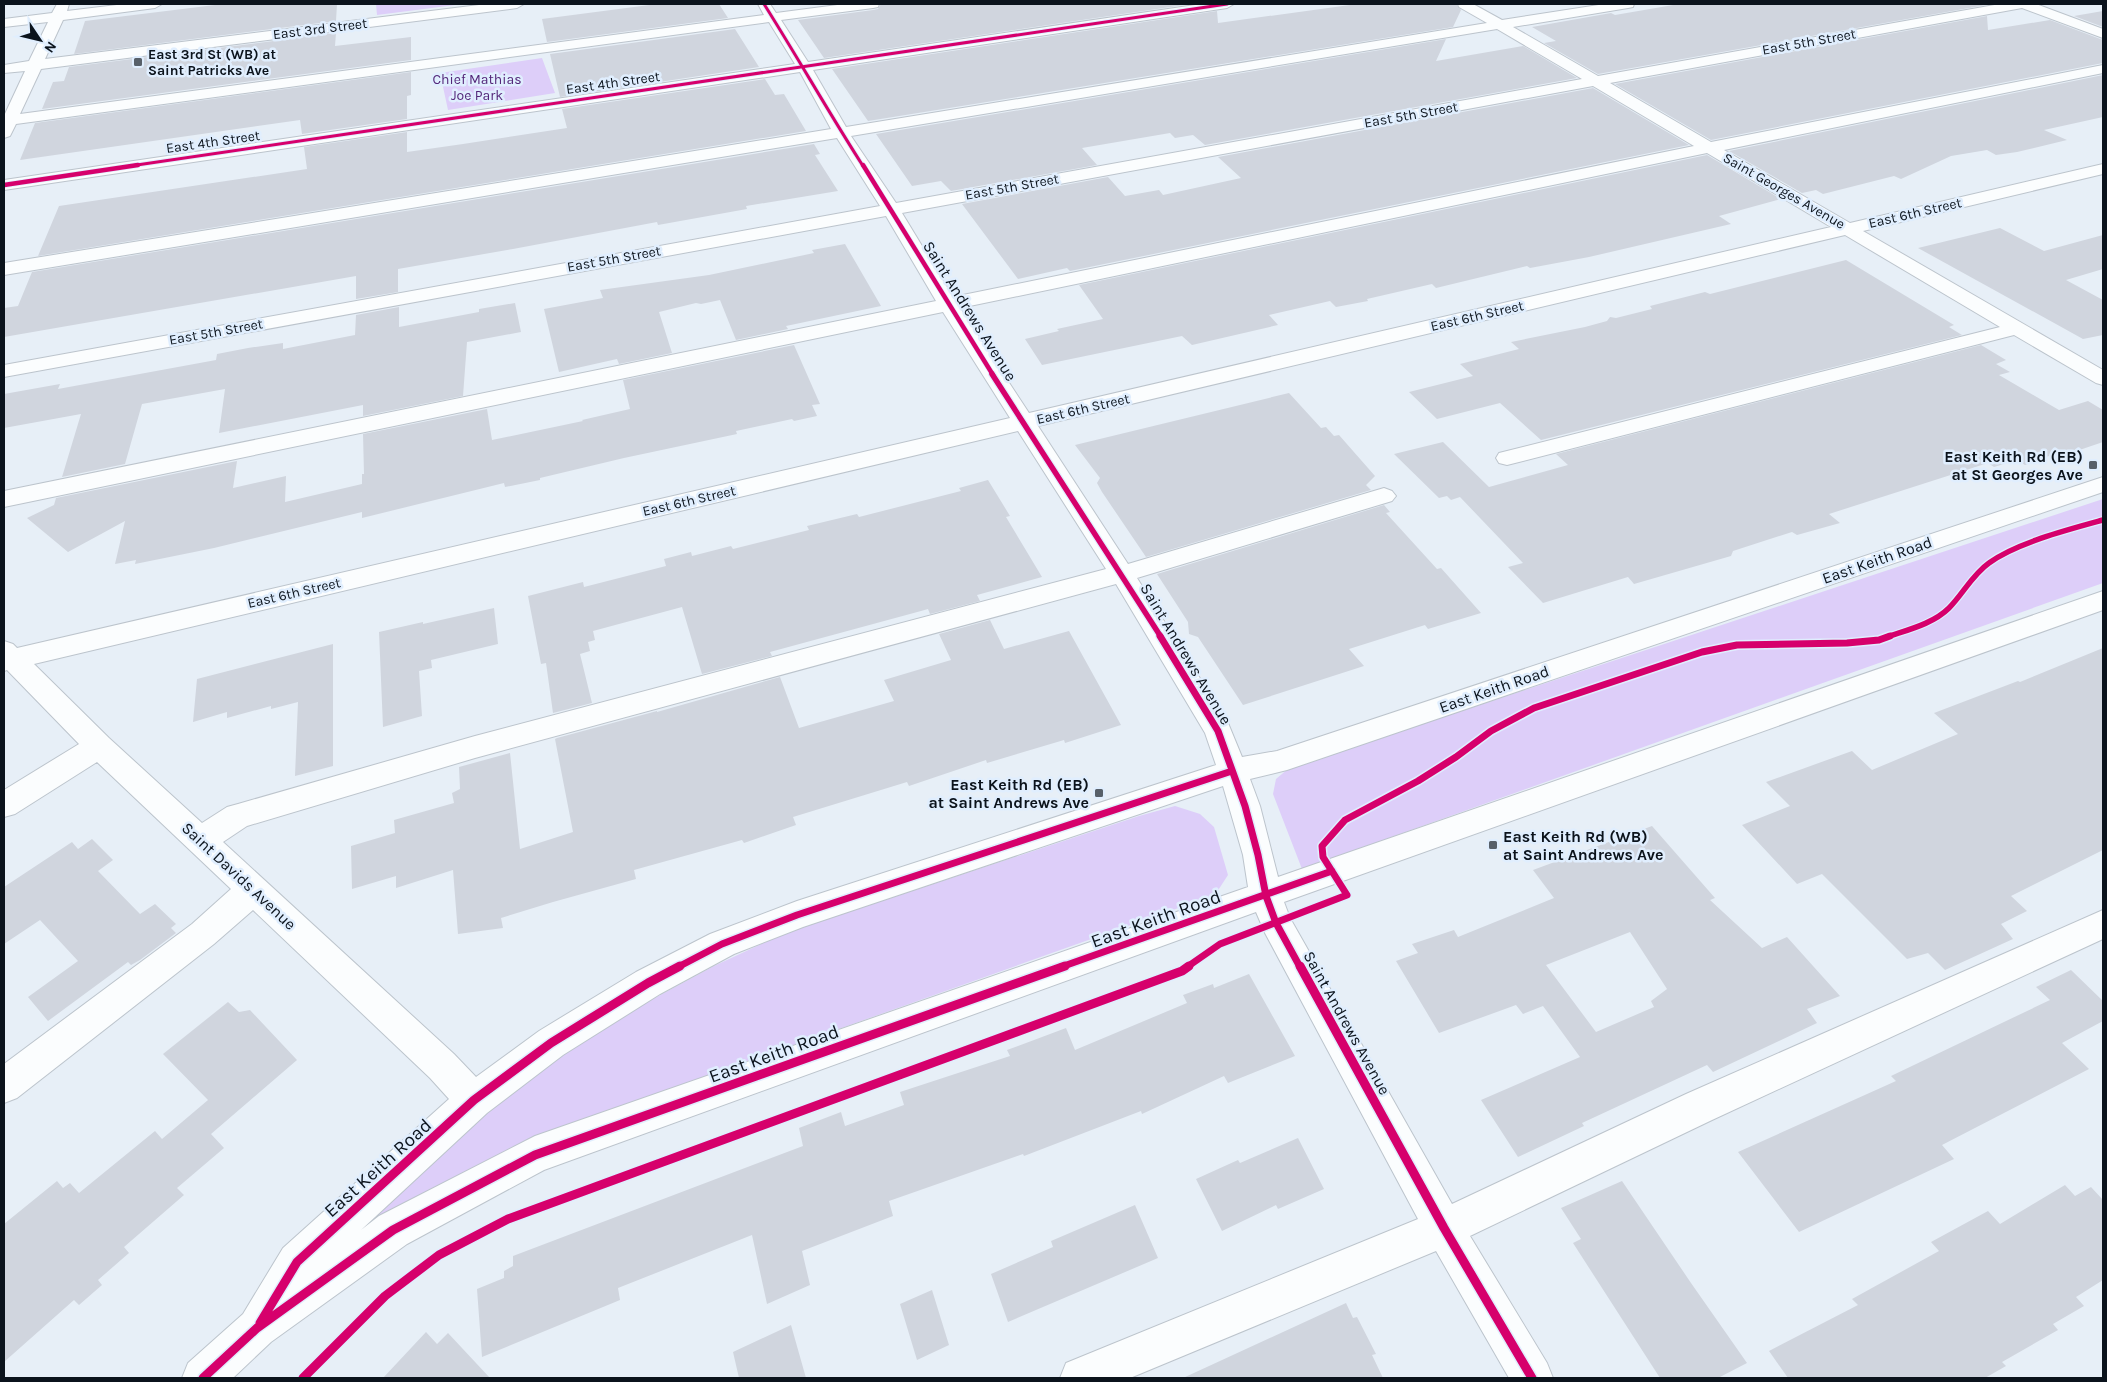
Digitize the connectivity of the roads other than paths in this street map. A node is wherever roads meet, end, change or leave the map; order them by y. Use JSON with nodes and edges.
{"nodes":[{"id":1,"x":155,"y":4,"type":"edge"},
{"id":2,"x":517,"y":4,"type":"edge"},
{"id":3,"x":873,"y":4,"type":"edge"},
{"id":4,"x":1226,"y":4,"type":"edge"},
{"id":5,"x":1464,"y":4,"type":"edge"},
{"id":6,"x":1628,"y":4,"type":"edge"},
{"id":7,"x":2021,"y":4,"type":"edge"},
{"id":8,"x":2025,"y":4,"type":"edge"},
{"id":9,"x":60,"y":10,"type":"edge"},
{"id":10,"x":769,"y":11,"type":"edge"},
{"id":11,"x":4,"y":22,"type":"edge"},
{"id":12,"x":1500,"y":25,"type":"junction"},
{"id":13,"x":2103,"y":34,"type":"edge"},
{"id":14,"x":35,"y":65,"type":"junction"},
{"id":15,"x":805,"y":68,"type":"junction"},
{"id":16,"x":4,"y":69,"type":"edge"},
{"id":17,"x":2103,"y":69,"type":"edge"},
{"id":18,"x":1597,"y":81,"type":"junction"},
{"id":19,"x":6,"y":125,"type":"edge"},
{"id":20,"x":841,"y":132,"type":"junction"},
{"id":21,"x":1710,"y":148,"type":"junction"},
{"id":22,"x":2103,"y":169,"type":"edge"},
{"id":23,"x":4,"y":185,"type":"edge"},
{"id":24,"x":891,"y":209,"type":"junction"},
{"id":25,"x":1848,"y":229,"type":"junction"},
{"id":26,"x":4,"y":269,"type":"edge"},
{"id":27,"x":948,"y":305,"type":"junction"},
{"id":28,"x":2018,"y":328,"type":"junction"},
{"id":29,"x":4,"y":371,"type":"edge"},
{"id":30,"x":2103,"y":378,"type":"edge"},
{"id":31,"x":1024,"y":422,"type":"junction"},
{"id":32,"x":1507,"y":458,"type":"dead end"},
{"id":33,"x":2103,"y":484,"type":"edge"},
{"id":34,"x":1384,"y":496,"type":"dead end"},
{"id":35,"x":4,"y":499,"type":"edge"},
{"id":36,"x":1122,"y":574,"type":"junction"},
{"id":37,"x":2103,"y":600,"type":"edge"},
{"id":38,"x":6,"y":657,"type":"edge"},
{"id":39,"x":98,"y":746,"type":"junction"},
{"id":40,"x":1232,"y":771,"type":"junction"},
{"id":41,"x":4,"y":805,"type":"edge"},
{"id":42,"x":201,"y":840,"type":"junction"},
{"id":43,"x":254,"y":890,"type":"junction"},
{"id":44,"x":1266,"y":896,"type":"junction"},
{"id":45,"x":2103,"y":924,"type":"edge"},
{"id":46,"x":4,"y":1086,"type":"edge"},
{"id":47,"x":474,"y":1100,"type":"junction"},
{"id":48,"x":1444,"y":1228,"type":"junction"},
{"id":49,"x":257,"y":1328,"type":"junction"},
{"id":50,"x":203,"y":1378,"type":"edge"},
{"id":51,"x":1081,"y":1378,"type":"edge"},
{"id":52,"x":1532,"y":1378,"type":"edge"}],
"edges":[{"from":1,"to":9,"type":"street"},
{"from":2,"to":14,"type":"street","name":"East 3rd Street"},
{"from":3,"to":10,"type":"street"},
{"from":4,"to":15,"type":"street","name":"East 4th Street"},
{"from":5,"to":12,"type":"street","name":"Saint Georges Avenue"},
{"from":6,"to":12,"type":"street"},
{"from":7,"to":18,"type":"street","name":"East 5th Street"},
{"from":8,"to":13,"type":"street"},
{"from":9,"to":11,"type":"street"},
{"from":9,"to":14,"type":"street"},
{"from":10,"to":15,"type":"street","name":"Saint Andrews Avenue"},
{"from":10,"to":19,"type":"street"},
{"from":12,"to":18,"type":"street","name":"Saint Georges Avenue"},
{"from":12,"to":20,"type":"street"},
{"from":14,"to":16,"type":"street","name":"East 3rd Street"},
{"from":14,"to":19,"type":"street"},
{"from":15,"to":20,"type":"street","name":"Saint Andrews Avenue"},
{"from":15,"to":23,"type":"street","name":"East 4th Street"},
{"from":17,"to":21,"type":"street"},
{"from":18,"to":21,"type":"street","name":"Saint Georges Avenue"},
{"from":18,"to":24,"type":"street","name":"East 5th Street"},
{"from":20,"to":24,"type":"street","name":"Saint Andrews Avenue"},
{"from":20,"to":26,"type":"street"},
{"from":21,"to":25,"type":"street","name":"Saint Georges Avenue"},
{"from":21,"to":27,"type":"street"},
{"from":22,"to":25,"type":"street","name":"East 6th Street"},
{"from":24,"to":27,"type":"street","name":"Saint Andrews Avenue"},
{"from":24,"to":29,"type":"street","name":"East 5th Street"},
{"from":25,"to":28,"type":"street","name":"Saint Georges Avenue"},
{"from":25,"to":31,"type":"street","name":"East 6th Street"},
{"from":27,"to":31,"type":"street","name":"Saint Andrews Avenue"},
{"from":27,"to":35,"type":"street"},
{"from":28,"to":30,"type":"street","name":"Saint Georges Avenue"},
{"from":28,"to":32,"type":"street"},
{"from":31,"to":36,"type":"street","name":"Saint Andrews Avenue"},
{"from":31,"to":38,"type":"street","name":"East 6th Street"},
{"from":33,"to":40,"type":"street","name":"East Keith Road"},
{"from":34,"to":36,"type":"street"},
{"from":36,"to":40,"type":"street","name":"Saint Andrews Avenue"},
{"from":36,"to":42,"type":"street"},
{"from":37,"to":44,"type":"street","name":"East Keith Road"},
{"from":38,"to":39,"type":"street","name":"Saint Davids Avenue"},
{"from":39,"to":41,"type":"street"},
{"from":39,"to":42,"type":"street","name":"Saint Davids Avenue"},
{"from":40,"to":44,"type":"street","name":"Saint Andrews Avenue"},
{"from":40,"to":47,"type":"street","name":"East Keith Road"},
{"from":42,"to":43,"type":"street","name":"Saint Davids Avenue"},
{"from":43,"to":46,"type":"street"},
{"from":43,"to":47,"type":"street","name":"Saint Davids Avenue"},
{"from":44,"to":48,"type":"street","name":"Saint Andrews Avenue"},
{"from":44,"to":49,"type":"street","name":"East Keith Road"},
{"from":45,"to":48,"type":"street"},
{"from":47,"to":49,"type":"street","name":"East Keith Road"},
{"from":48,"to":51,"type":"street"},
{"from":48,"to":52,"type":"street","name":"Saint Andrews Avenue"},
{"from":49,"to":50,"type":"street","name":"East Keith Road"}]}
